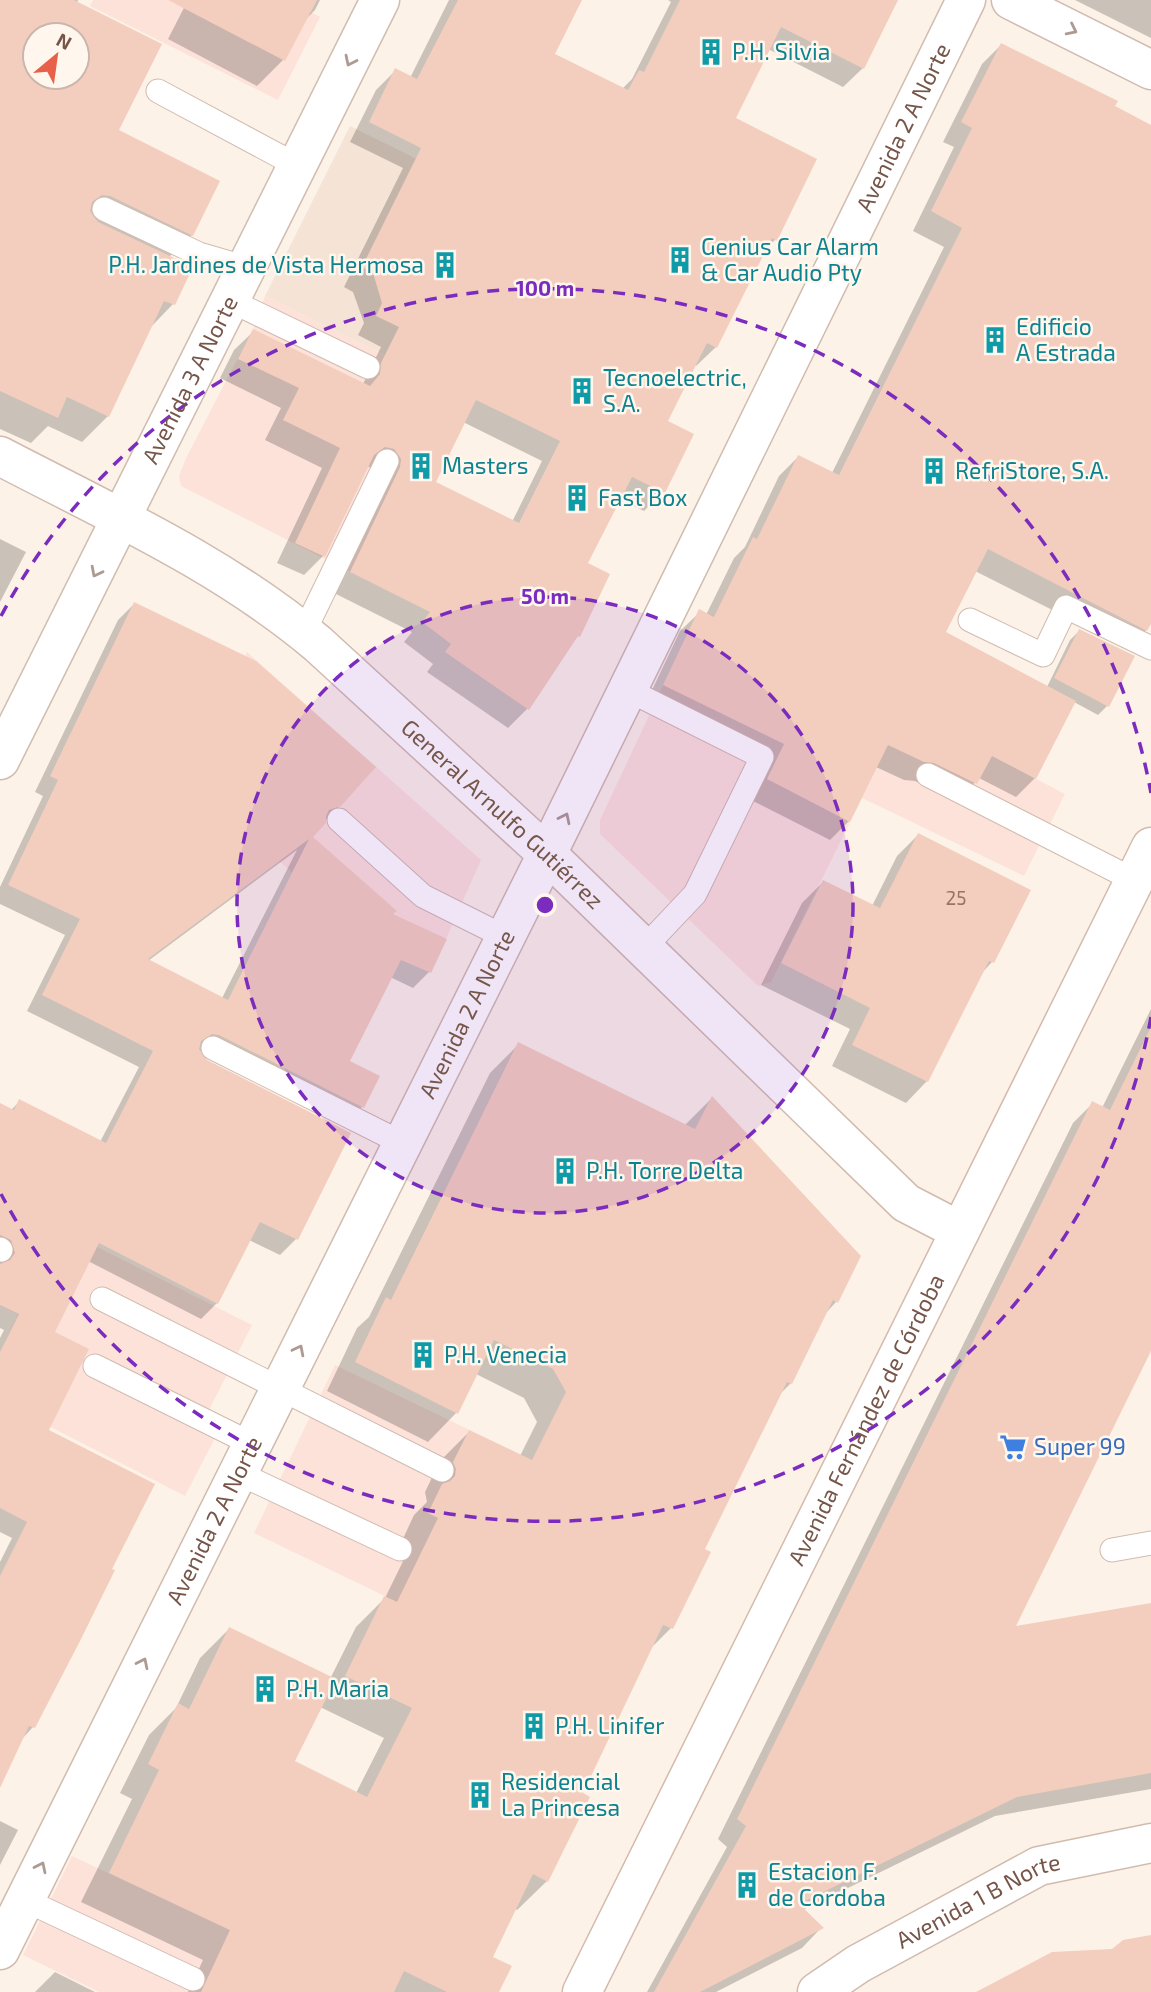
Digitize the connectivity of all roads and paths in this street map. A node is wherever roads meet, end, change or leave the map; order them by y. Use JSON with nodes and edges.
{"nodes":[{"id":1,"x":380,"y":0,"type":"edge"},
{"id":2,"x":966,"y":0,"type":"edge"},
{"id":3,"x":1011,"y":0,"type":"edge"},
{"id":4,"x":1151,"y":69,"type":"edge"},
{"id":5,"x":158,"y":91,"type":"dead end"},
{"id":6,"x":298,"y":166,"type":"junction"},
{"id":7,"x":104,"y":209,"type":"dead end"},
{"id":8,"x":239,"y":284,"type":"junction"},
{"id":9,"x":368,"y":366,"type":"dead end"},
{"id":10,"x":0,"y":456,"type":"edge"},
{"id":11,"x":387,"y":461,"type":"dead end"},
{"id":12,"x":122,"y":519,"type":"junction"},
{"id":13,"x":970,"y":620,"type":"dead end"},
{"id":14,"x":304,"y":632,"type":"junction"},
{"id":15,"x":1151,"y":648,"type":"edge"},
{"id":16,"x":628,"y":690,"type":"junction"},
{"id":17,"x":0,"y":760,"type":"edge"},
{"id":18,"x":928,"y":775,"type":"dead end"},
{"id":19,"x":339,"y":820,"type":"dead end"},
{"id":20,"x":1151,"y":847,"type":"edge"},
{"id":21,"x":547,"y":854,"type":"junction"},
{"id":22,"x":1134,"y":880,"type":"junction"},
{"id":23,"x":505,"y":937,"type":"junction"},
{"id":24,"x":643,"y":949,"type":"junction"},
{"id":25,"x":214,"y":1048,"type":"dead end"},
{"id":26,"x":402,"y":1143,"type":"junction"},
{"id":27,"x":960,"y":1231,"type":"junction"},
{"id":28,"x":102,"y":1299,"type":"dead end"},
{"id":29,"x":95,"y":1366,"type":"dead end"},
{"id":30,"x":280,"y":1389,"type":"junction"},
{"id":31,"x":245,"y":1459,"type":"junction"},
{"id":32,"x":442,"y":1470,"type":"dead end"},
{"id":33,"x":1151,"y":1542,"type":"edge"},
{"id":34,"x":400,"y":1549,"type":"dead end"},
{"id":35,"x":1112,"y":1550,"type":"dead end"},
{"id":36,"x":1151,"y":1843,"type":"edge"},
{"id":37,"x":25,"y":1900,"type":"junction"},
{"id":38,"x":0,"y":1950,"type":"edge"},
{"id":39,"x":193,"y":1979,"type":"dead end"},
{"id":40,"x":582,"y":1992,"type":"edge"},
{"id":41,"x":817,"y":1992,"type":"edge"}],
"edges":[{"from":1,"to":6,"type":"street","name":"Avenida 3 A Norte","one_way":true},
{"from":2,"to":16,"type":"street","name":"Avenida 2 A Norte"},
{"from":3,"to":4,"type":"street","one_way":true},
{"from":5,"to":6,"type":"lane"},
{"from":6,"to":8,"type":"street","name":"Avenida 3 A Norte"},
{"from":7,"to":8,"type":"lane"},
{"from":8,"to":9,"type":"lane"},
{"from":8,"to":12,"type":"street","name":"Avenida 3 A Norte"},
{"from":10,"to":12,"type":"street","name":"General Arnulfo Gutiérrez"},
{"from":11,"to":14,"type":"lane"},
{"from":12,"to":14,"type":"street","name":"General Arnulfo Gutiérrez"},
{"from":12,"to":17,"type":"street","name":"Avenida 3 A Norte","one_way":true},
{"from":13,"to":15,"type":"lane"},
{"from":14,"to":21,"type":"street","name":"General Arnulfo Gutiérrez"},
{"from":21,"to":16,"type":"street","name":"Avenida 2 A Norte","one_way":true},
{"from":16,"to":24,"type":"lane"},
{"from":18,"to":22,"type":"lane"},
{"from":19,"to":23,"type":"lane"},
{"from":20,"to":22,"type":"street","name":"Avenida Fernández de Córdoba"},
{"from":21,"to":23,"type":"street","name":"Avenida 2 A Norte"},
{"from":21,"to":24,"type":"street","name":"General Arnulfo Gutiérrez"},
{"from":22,"to":27,"type":"street","name":"Avenida Fernández de Córdoba"},
{"from":23,"to":26,"type":"street","name":"Avenida 2 A Norte"},
{"from":24,"to":27,"type":"street","name":"General Arnulfo Gutiérrez"},
{"from":25,"to":26,"type":"lane"},
{"from":30,"to":26,"type":"street","name":"Avenida 2 A Norte","one_way":true},
{"from":27,"to":40,"type":"street","name":"Avenida Fernández de Córdoba"},
{"from":28,"to":30,"type":"lane"},
{"from":29,"to":31,"type":"lane"},
{"from":30,"to":31,"type":"street","name":"Avenida 2 A Norte"},
{"from":30,"to":32,"type":"lane"},
{"from":31,"to":34,"type":"lane"},
{"from":37,"to":31,"type":"street","name":"Avenida 2 A Norte","one_way":true},
{"from":33,"to":35,"type":"lane"},
{"from":36,"to":41,"type":"street","name":"Avenida 1 B Norte"},
{"from":37,"to":38,"type":"street","name":"Avenida 2 A Norte"},
{"from":37,"to":39,"type":"lane"}]}
